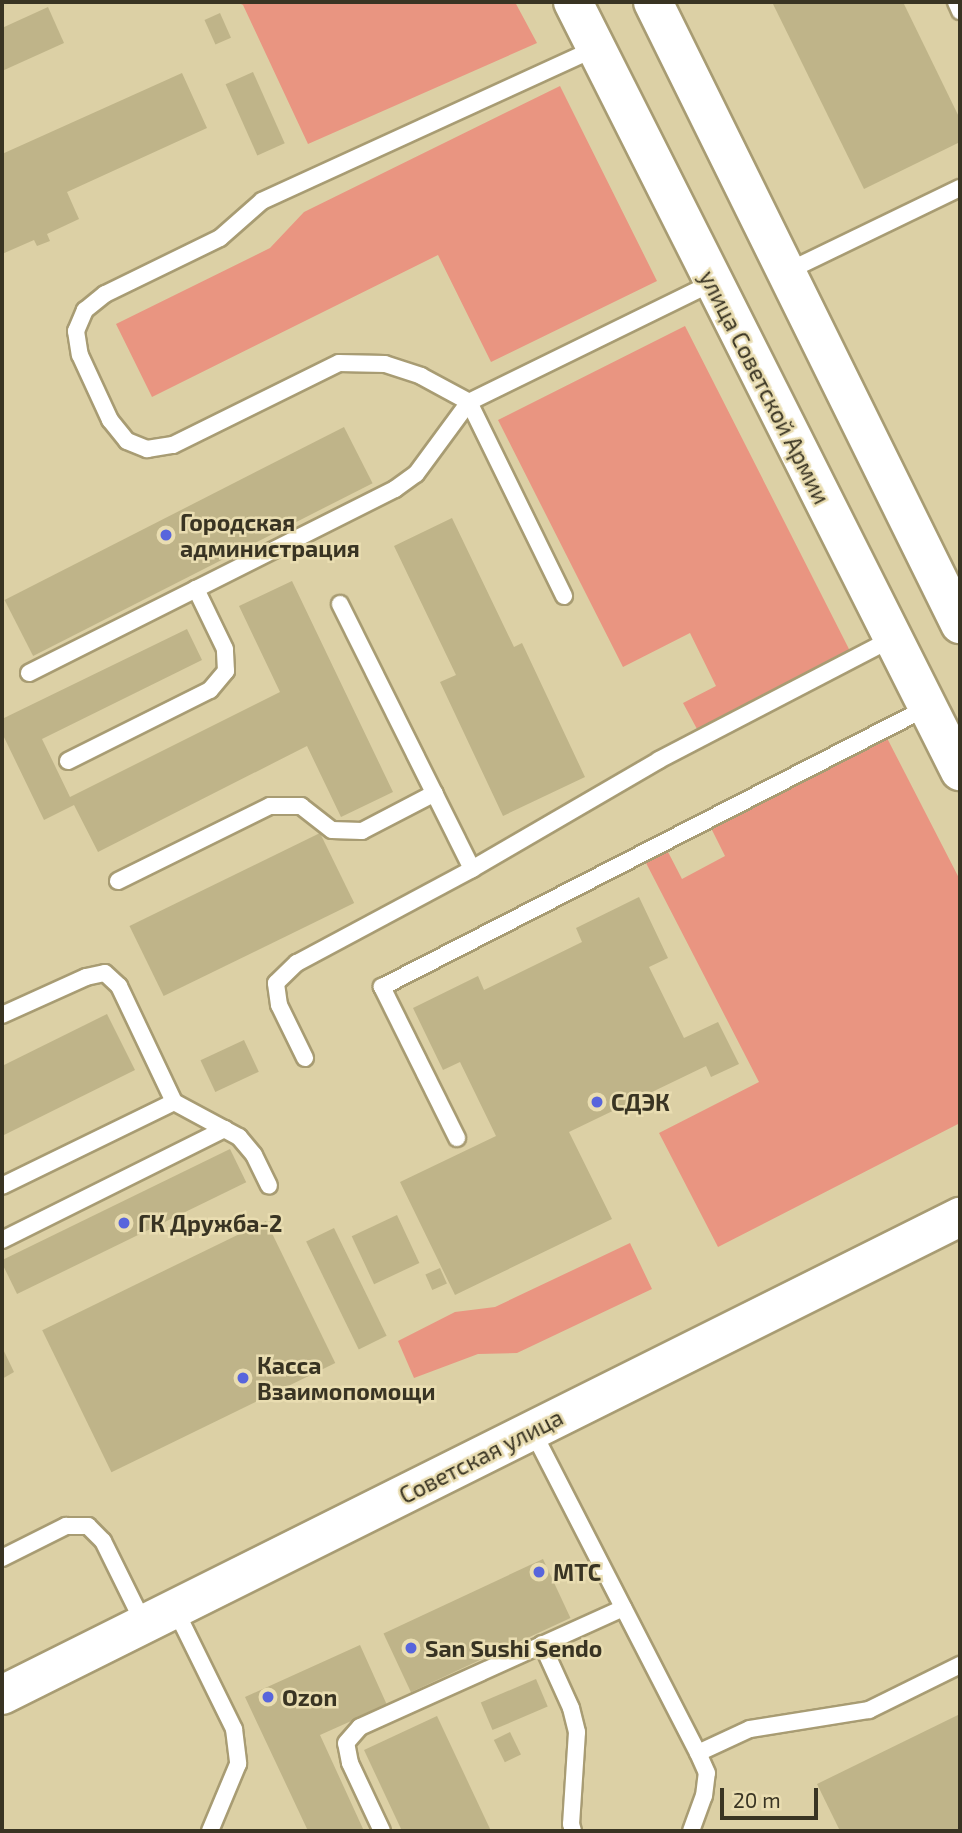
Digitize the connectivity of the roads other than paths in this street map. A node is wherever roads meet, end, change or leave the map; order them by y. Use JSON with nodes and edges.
{"nodes":[{"id":1,"x":573,"y":2,"type":"edge"},
{"id":2,"x":653,"y":2,"type":"edge"},
{"id":3,"x":956,"y":2,"type":"edge"},
{"id":4,"x":960,"y":10,"type":"edge"},
{"id":5,"x":596,"y":48,"type":"junction"},
{"id":6,"x":960,"y":188,"type":"edge"},
{"id":7,"x":786,"y":272,"type":"junction"},
{"id":8,"x":712,"y":283,"type":"junction"},
{"id":9,"x":469,"y":402,"type":"junction"},
{"id":10,"x":196,"y":590,"type":"junction"},
{"id":11,"x":564,"y":596,"type":"dead end"},
{"id":12,"x":340,"y":604,"type":"dead end"},
{"id":13,"x":960,"y":624,"type":"edge"},
{"id":14,"x":893,"y":638,"type":"junction"},
{"id":15,"x":29,"y":673,"type":"dead end"},
{"id":16,"x":928,"y":707,"type":"junction"},
{"id":17,"x":68,"y":761,"type":"dead end"},
{"id":18,"x":960,"y":771,"type":"edge"},
{"id":19,"x":435,"y":793,"type":"junction"},
{"id":20,"x":472,"y":869,"type":"junction"},
{"id":21,"x":118,"y":881,"type":"dead end"},
{"id":22,"x":2,"y":1016,"type":"edge"},
{"id":23,"x":305,"y":1058,"type":"dead end"},
{"id":24,"x":174,"y":1102,"type":"junction"},
{"id":25,"x":225,"y":1129,"type":"junction"},
{"id":26,"x":457,"y":1138,"type":"dead end"},
{"id":27,"x":2,"y":1186,"type":"edge"},
{"id":28,"x":269,"y":1186,"type":"dead end"},
{"id":29,"x":960,"y":1217,"type":"edge"},
{"id":30,"x":2,"y":1240,"type":"edge"},
{"id":31,"x":532,"y":1430,"type":"junction"},
{"id":32,"x":2,"y":1558,"type":"edge"},
{"id":33,"x":623,"y":1608,"type":"junction"},
{"id":34,"x":160,"y":1616,"type":"junction"},
{"id":35,"x":542,"y":1644,"type":"junction"},
{"id":36,"x":960,"y":1665,"type":"edge"},
{"id":37,"x":2,"y":1695,"type":"edge"},
{"id":38,"x":698,"y":1753,"type":"junction"},
{"id":39,"x":210,"y":1831,"type":"edge"},
{"id":40,"x":382,"y":1831,"type":"edge"},
{"id":41,"x":573,"y":1831,"type":"edge"},
{"id":42,"x":691,"y":1831,"type":"edge"}],
"edges":[{"from":1,"to":5,"type":"street","name":"улица Советской Армии"},
{"from":2,"to":7,"type":"street"},
{"from":3,"to":4,"type":"lane"},
{"from":5,"to":8,"type":"street","name":"улица Советской Армии"},
{"from":5,"to":9,"type":"lane"},
{"from":6,"to":7,"type":"lane"},
{"from":7,"to":13,"type":"street"},
{"from":8,"to":9,"type":"lane"},
{"from":8,"to":14,"type":"street","name":"улица Советской Армии"},
{"from":9,"to":10,"type":"lane"},
{"from":9,"to":11,"type":"lane"},
{"from":10,"to":15,"type":"lane"},
{"from":10,"to":17,"type":"lane"},
{"from":12,"to":19,"type":"lane"},
{"from":14,"to":16,"type":"street","name":"улица Советской Армии"},
{"from":14,"to":20,"type":"lane"},
{"from":16,"to":18,"type":"street","name":"улица Советской Армии"},
{"from":16,"to":26,"type":"lane"},
{"from":19,"to":20,"type":"lane"},
{"from":19,"to":21,"type":"lane"},
{"from":20,"to":23,"type":"lane"},
{"from":22,"to":24,"type":"lane"},
{"from":24,"to":25,"type":"lane"},
{"from":24,"to":27,"type":"lane"},
{"from":25,"to":28,"type":"lane"},
{"from":25,"to":30,"type":"lane"},
{"from":29,"to":31,"type":"street","name":"Советская улица"},
{"from":31,"to":33,"type":"lane"},
{"from":31,"to":34,"type":"street","name":"Советская улица"},
{"from":32,"to":34,"type":"lane"},
{"from":33,"to":35,"type":"lane"},
{"from":33,"to":38,"type":"lane"},
{"from":34,"to":37,"type":"street","name":"Советская улица"},
{"from":34,"to":39,"type":"lane"},
{"from":35,"to":40,"type":"lane"},
{"from":35,"to":41,"type":"lane"},
{"from":36,"to":38,"type":"lane"},
{"from":38,"to":42,"type":"lane"}]}
